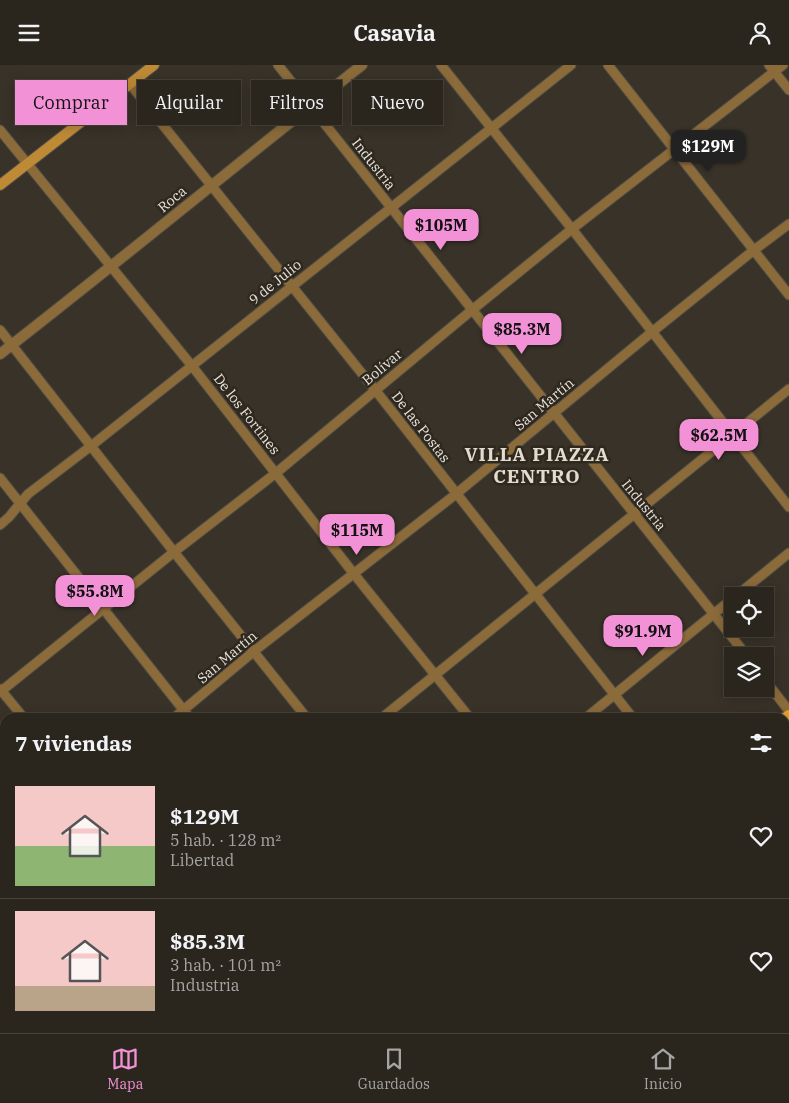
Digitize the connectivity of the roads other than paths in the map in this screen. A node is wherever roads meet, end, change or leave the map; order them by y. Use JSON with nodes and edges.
{"nodes":[{"id":1,"x":154,"y":65,"type":"edge"},
{"id":2,"x":278,"y":65,"type":"edge"},
{"id":3,"x":362,"y":65,"type":"edge"},
{"id":4,"x":441,"y":65,"type":"edge"},
{"id":5,"x":572,"y":65,"type":"edge"},
{"id":6,"x":608,"y":65,"type":"edge"},
{"id":7,"x":782,"y":65,"type":"edge"},
{"id":8,"x":772,"y":68,"type":"edge"},
{"id":9,"x":290,"y":80,"type":"edge"},
{"id":10,"x":342,"y":81,"type":"edge"},
{"id":11,"x":130,"y":84,"type":"junction"},
{"id":12,"x":789,"y":90,"type":"edge"},
{"id":13,"x":286,"y":125,"type":"edge"},
{"id":14,"x":325,"y":125,"type":"edge"},
{"id":15,"x":493,"y":129,"type":"junction"},
{"id":16,"x":0,"y":130,"type":"edge"},
{"id":17,"x":674,"y":148,"type":"junction"},
{"id":18,"x":26,"y":164,"type":"junction"},
{"id":19,"x":0,"y":185,"type":"edge"},
{"id":20,"x":211,"y":185,"type":"junction"},
{"id":21,"x":391,"y":207,"type":"junction"},
{"id":22,"x":789,"y":224,"type":"edge"},
{"id":23,"x":572,"y":229,"type":"junction"},
{"id":24,"x":754,"y":250,"type":"junction"},
{"id":25,"x":112,"y":267,"type":"junction"},
{"id":26,"x":292,"y":286,"type":"junction"},
{"id":27,"x":789,"y":295,"type":"edge"},
{"id":28,"x":472,"y":310,"type":"junction"},
{"id":29,"x":0,"y":330,"type":"edge"},
{"id":30,"x":652,"y":332,"type":"junction"},
{"id":31,"x":12,"y":345,"type":"junction"},
{"id":32,"x":0,"y":354,"type":"edge"},
{"id":33,"x":192,"y":366,"type":"junction"},
{"id":34,"x":789,"y":389,"type":"edge"},
{"id":35,"x":376,"y":391,"type":"junction"},
{"id":36,"x":554,"y":414,"type":"junction"},
{"id":37,"x":731,"y":435,"type":"junction"},
{"id":38,"x":91,"y":446,"type":"junction"},
{"id":39,"x":276,"y":473,"type":"junction"},
{"id":40,"x":0,"y":478,"type":"edge"},
{"id":41,"x":456,"y":494,"type":"junction"},
{"id":42,"x":21,"y":503,"type":"junction"},
{"id":43,"x":789,"y":507,"type":"edge"},
{"id":44,"x":635,"y":515,"type":"junction"},
{"id":45,"x":0,"y":525,"type":"edge"},
{"id":46,"x":174,"y":552,"type":"junction"},
{"id":47,"x":789,"y":553,"type":"edge"},
{"id":48,"x":354,"y":574,"type":"junction"},
{"id":49,"x":747,"y":587,"type":"edge"},
{"id":50,"x":536,"y":595,"type":"junction"},
{"id":51,"x":724,"y":606,"type":"edge"},
{"id":52,"x":104,"y":609,"type":"junction"},
{"id":53,"x":714,"y":615,"type":"junction"},
{"id":54,"x":740,"y":647,"type":"edge"},
{"id":55,"x":253,"y":651,"type":"junction"},
{"id":56,"x":436,"y":676,"type":"junction"},
{"id":57,"x":0,"y":690,"type":"edge"},
{"id":58,"x":774,"y":692,"type":"edge"},
{"id":59,"x":614,"y":695,"type":"junction"},
{"id":60,"x":789,"y":711,"type":"edge"},
{"id":61,"x":20,"y":713,"type":"edge"},
{"id":62,"x":185,"y":713,"type":"edge"},
{"id":63,"x":187,"y":713,"type":"edge"},
{"id":64,"x":303,"y":713,"type":"edge"},
{"id":65,"x":388,"y":713,"type":"edge"},
{"id":66,"x":466,"y":713,"type":"edge"},
{"id":67,"x":592,"y":713,"type":"edge"},
{"id":68,"x":629,"y":713,"type":"edge"}],
"edges":[{"from":1,"to":11,"type":"main road"},
{"from":2,"to":9,"type":"street","name":"Industria"},
{"from":3,"to":10,"type":"street","name":"Roca"},
{"from":4,"to":15,"type":"street"},
{"from":5,"to":15,"type":"street","name":"9 de Julio"},
{"from":6,"to":17,"type":"street"},
{"from":7,"to":8,"type":"street","name":"Bolívar"},
{"from":8,"to":12,"type":"street"},
{"from":8,"to":17,"type":"street","name":"Bolívar"},
{"from":11,"to":18,"type":"main road"},
{"from":11,"to":20,"type":"street","name":"De las Postas"},
{"from":13,"to":20,"type":"street","name":"Roca"},
{"from":14,"to":21,"type":"street","name":"Industria"},
{"from":15,"to":21,"type":"street","name":"9 de Julio"},
{"from":15,"to":23,"type":"street"},
{"from":16,"to":18,"type":"street","name":"De los Fortines"},
{"from":17,"to":23,"type":"street","name":"Bolívar"},
{"from":17,"to":24,"type":"street"},
{"from":18,"to":19,"type":"main road"},
{"from":18,"to":25,"type":"street","name":"De los Fortines"},
{"from":20,"to":25,"type":"street","name":"Roca"},
{"from":20,"to":26,"type":"street","name":"De las Postas"},
{"from":21,"to":26,"type":"street","name":"9 de Julio"},
{"from":21,"to":28,"type":"street","name":"Industria"},
{"from":22,"to":24,"type":"street","name":"San Martín"},
{"from":23,"to":28,"type":"street","name":"Bolívar"},
{"from":23,"to":30,"type":"street"},
{"from":24,"to":27,"type":"street"},
{"from":24,"to":30,"type":"street","name":"San Martín"},
{"from":25,"to":31,"type":"street","name":"Roca"},
{"from":25,"to":33,"type":"street","name":"De los Fortines"},
{"from":26,"to":33,"type":"street","name":"9 de Julio"},
{"from":26,"to":35,"type":"street","name":"De las Postas"},
{"from":28,"to":35,"type":"street","name":"Bolívar"},
{"from":28,"to":36,"type":"street","name":"Industria"},
{"from":29,"to":31,"type":"street"},
{"from":30,"to":36,"type":"street","name":"San Martín"},
{"from":30,"to":37,"type":"street"},
{"from":31,"to":32,"type":"street","name":"Roca"},
{"from":31,"to":38,"type":"street"},
{"from":33,"to":38,"type":"street","name":"9 de Julio"},
{"from":33,"to":39,"type":"street","name":"De los Fortines"},
{"from":34,"to":37,"type":"street"},
{"from":35,"to":39,"type":"street","name":"Bolívar"},
{"from":35,"to":41,"type":"street","name":"De las Postas"},
{"from":36,"to":41,"type":"street","name":"San Martín"},
{"from":36,"to":44,"type":"street","name":"Industria"},
{"from":37,"to":43,"type":"street"},
{"from":37,"to":44,"type":"street"},
{"from":38,"to":42,"type":"street","name":"9 de Julio"},
{"from":38,"to":46,"type":"street"},
{"from":39,"to":46,"type":"street","name":"Bolívar"},
{"from":39,"to":48,"type":"street","name":"De los Fortines"},
{"from":40,"to":42,"type":"street"},
{"from":41,"to":48,"type":"street","name":"San Martín"},
{"from":41,"to":50,"type":"street","name":"De las Postas"},
{"from":42,"to":45,"type":"street","name":"9 de Julio"},
{"from":42,"to":52,"type":"street"},
{"from":44,"to":50,"type":"street"},
{"from":44,"to":53,"type":"street","name":"Industria"},
{"from":46,"to":52,"type":"street","name":"Bolívar"},
{"from":46,"to":55,"type":"street"},
{"from":47,"to":49,"type":"street"},
{"from":48,"to":55,"type":"street","name":"San Martín"},
{"from":48,"to":56,"type":"street","name":"De los Fortines"},
{"from":50,"to":56,"type":"street"},
{"from":50,"to":59,"type":"street","name":"De las Postas"},
{"from":51,"to":53,"type":"street"},
{"from":52,"to":57,"type":"street","name":"Bolívar"},
{"from":52,"to":62,"type":"street"},
{"from":53,"to":54,"type":"street","name":"Industria"},
{"from":53,"to":59,"type":"street"},
{"from":55,"to":63,"type":"street","name":"San Martín"},
{"from":55,"to":64,"type":"street"},
{"from":56,"to":65,"type":"street"},
{"from":56,"to":66,"type":"street","name":"De los Fortines"},
{"from":57,"to":61,"type":"street"},
{"from":58,"to":60,"type":"street"},
{"from":59,"to":67,"type":"street"},
{"from":59,"to":68,"type":"street","name":"De las Postas"}]}
